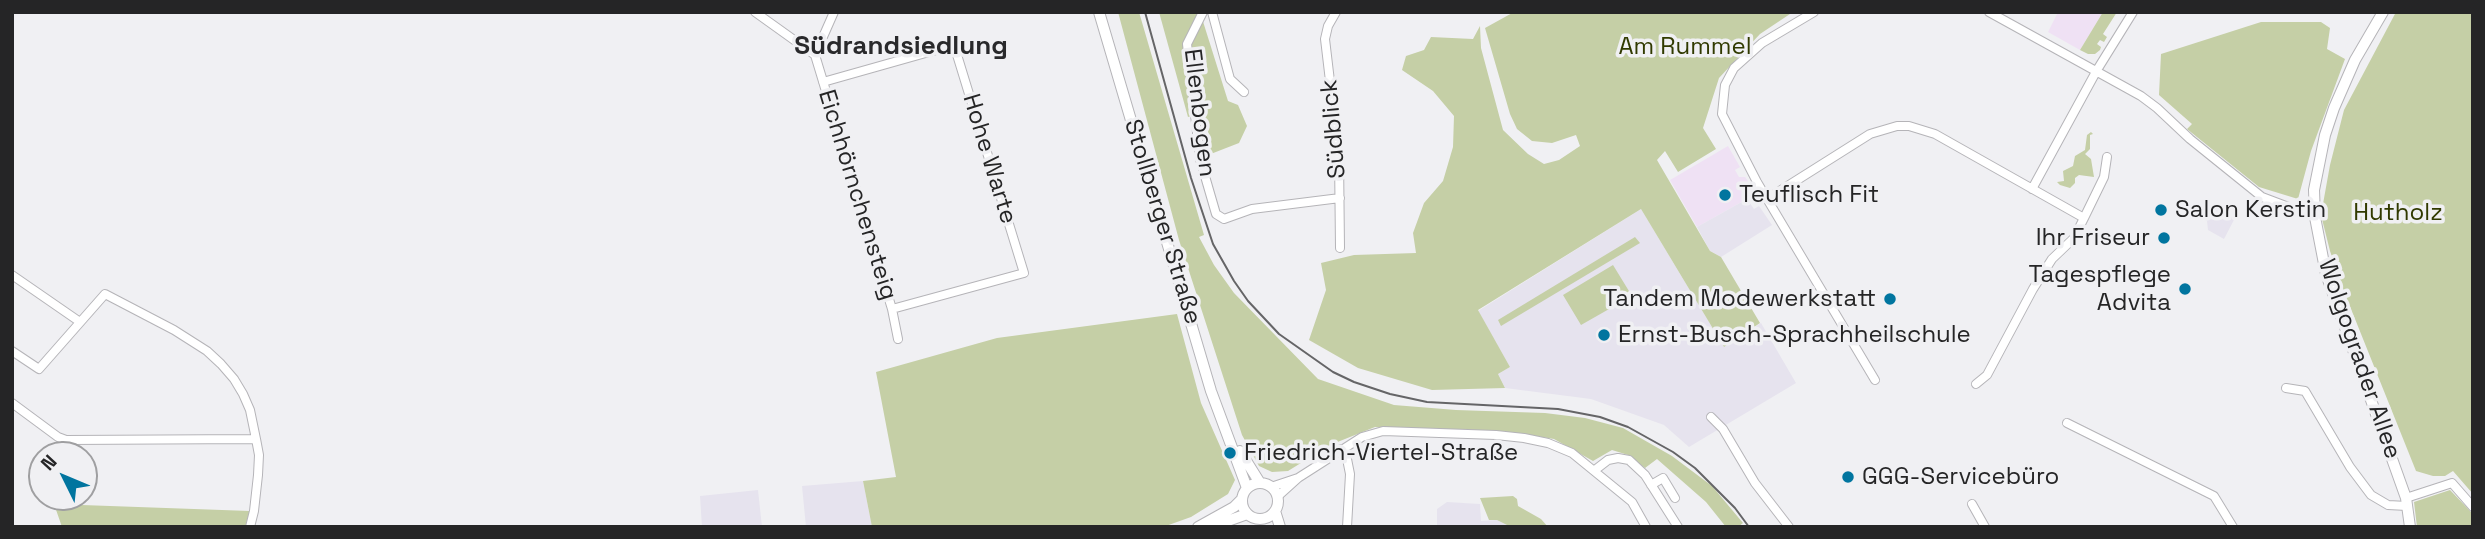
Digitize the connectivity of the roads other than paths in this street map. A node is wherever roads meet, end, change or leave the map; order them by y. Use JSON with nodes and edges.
{"nodes":[{"id":1,"x":755,"y":12,"type":"edge"},
{"id":2,"x":834,"y":12,"type":"edge"},
{"id":3,"x":1099,"y":12,"type":"edge"},
{"id":4,"x":1203,"y":12,"type":"edge"},
{"id":5,"x":1212,"y":12,"type":"edge"},
{"id":6,"x":1336,"y":12,"type":"edge"},
{"id":7,"x":1814,"y":12,"type":"edge"},
{"id":8,"x":1989,"y":12,"type":"edge"},
{"id":9,"x":2133,"y":12,"type":"edge"},
{"id":10,"x":2379,"y":14,"type":"edge"},
{"id":11,"x":815,"y":55,"type":"junction"},
{"id":12,"x":2097,"y":70,"type":"junction"},
{"id":13,"x":822,"y":82,"type":"junction"},
{"id":14,"x":1244,"y":92,"type":"dead end"},
{"id":15,"x":2106,"y":157,"type":"dead end"},
{"id":16,"x":2032,"y":189,"type":"junction"},
{"id":17,"x":1340,"y":198,"type":"junction"},
{"id":18,"x":1767,"y":199,"type":"junction"},
{"id":19,"x":2315,"y":217,"type":"junction"},
{"id":20,"x":2084,"y":218,"type":"junction"},
{"id":21,"x":1339,"y":248,"type":"dead end"},
{"id":22,"x":12,"y":275,"type":"edge"},
{"id":23,"x":892,"y":309,"type":"junction"},
{"id":24,"x":80,"y":322,"type":"junction"},
{"id":25,"x":898,"y":339,"type":"dead end"},
{"id":26,"x":12,"y":351,"type":"edge"},
{"id":27,"x":1875,"y":380,"type":"dead end"},
{"id":28,"x":1976,"y":384,"type":"dead end"},
{"id":29,"x":2286,"y":388,"type":"dead end"},
{"id":30,"x":12,"y":403,"type":"edge"},
{"id":31,"x":1711,"y":416,"type":"dead end"},
{"id":32,"x":2067,"y":423,"type":"dead end"},
{"id":33,"x":1227,"y":432,"type":"junction"},
{"id":34,"x":256,"y":439,"type":"junction"},
{"id":35,"x":1341,"y":450,"type":"junction"},
{"id":36,"x":1595,"y":470,"type":"junction"},
{"id":37,"x":1298,"y":478,"type":"junction"},
{"id":38,"x":1266,"y":485,"type":"junction"},
{"id":39,"x":1651,"y":485,"type":"junction"},
{"id":40,"x":1247,"y":488,"type":"junction"},
{"id":41,"x":1278,"y":497,"type":"junction"},
{"id":42,"x":1675,"y":498,"type":"dead end"},
{"id":43,"x":1241,"y":499,"type":"junction"},
{"id":44,"x":2407,"y":502,"type":"junction"},
{"id":45,"x":1972,"y":504,"type":"dead end"},
{"id":46,"x":2473,"y":507,"type":"edge"},
{"id":47,"x":1275,"y":512,"type":"junction"},
{"id":48,"x":1247,"y":514,"type":"junction"},
{"id":49,"x":1264,"y":523,"type":"edge"},
{"id":50,"x":250,"y":527,"type":"edge"},
{"id":51,"x":1198,"y":527,"type":"edge"},
{"id":52,"x":1211,"y":527,"type":"edge"},
{"id":53,"x":1280,"y":527,"type":"edge"},
{"id":54,"x":1348,"y":527,"type":"edge"},
{"id":55,"x":1646,"y":527,"type":"edge"},
{"id":56,"x":1678,"y":527,"type":"edge"},
{"id":57,"x":1789,"y":527,"type":"edge"},
{"id":58,"x":1985,"y":527,"type":"edge"},
{"id":59,"x":2233,"y":527,"type":"edge"},
{"id":60,"x":2410,"y":527,"type":"edge"}],
"edges":[{"from":1,"to":11,"type":"street"},
{"from":2,"to":11,"type":"street"},
{"from":3,"to":33,"type":"main road","name":"Stollberger Straße"},
{"from":4,"to":17,"type":"street","name":"Ellenbogen"},
{"from":5,"to":14,"type":"street"},
{"from":6,"to":17,"type":"street","name":"Südblick"},
{"from":7,"to":18,"type":"street"},
{"from":8,"to":12,"type":"street"},
{"from":9,"to":12,"type":"street"},
{"from":10,"to":19,"type":"main road","name":"Wolgograder Allee"},
{"from":11,"to":13,"type":"street","name":"Eichhörnchensteig"},
{"from":12,"to":16,"type":"street"},
{"from":12,"to":19,"type":"street"},
{"from":13,"to":23,"type":"street","name":"Eichhörnchensteig"},
{"from":13,"to":23,"type":"street","name":"Hohe Warte"},
{"from":15,"to":20,"type":"street"},
{"from":16,"to":18,"type":"street"},
{"from":16,"to":20,"type":"street"},
{"from":17,"to":21,"type":"street","name":"Südblick"},
{"from":18,"to":27,"type":"street"},
{"from":19,"to":44,"type":"main road","name":"Wolgograder Allee"},
{"from":20,"to":28,"type":"street"},
{"from":22,"to":24,"type":"street"},
{"from":23,"to":25,"type":"street","name":"Eichhörnchensteig"},
{"from":24,"to":26,"type":"street"},
{"from":24,"to":34,"type":"street"},
{"from":29,"to":44,"type":"street","name":"Wolgograder Allee"},
{"from":30,"to":34,"type":"street"},
{"from":31,"to":57,"type":"street"},
{"from":32,"to":59,"type":"street"},
{"from":33,"to":38,"type":"main road","name":"Stollberger Straße"},
{"from":33,"to":40,"type":"main road","name":"Stollberger Straße"},
{"from":34,"to":50,"type":"street"},
{"from":35,"to":36,"type":"street"},
{"from":35,"to":37,"type":"street"},
{"from":35,"to":54,"type":"street"},
{"from":36,"to":39,"type":"street"},
{"from":36,"to":55,"type":"street"},
{"from":37,"to":38,"type":"street"},
{"from":37,"to":41,"type":"street"},
{"from":38,"to":40,"type":"main road"},
{"from":38,"to":41,"type":"main road"},
{"from":39,"to":42,"type":"street"},
{"from":39,"to":56,"type":"street"},
{"from":40,"to":43,"type":"main road"},
{"from":41,"to":47,"type":"main road"},
{"from":43,"to":48,"type":"main road"},
{"from":43,"to":51,"type":"main road"},
{"from":44,"to":46,"type":"street"},
{"from":44,"to":60,"type":"main road","name":"Wolgograder Allee"},
{"from":45,"to":58,"type":"street"},
{"from":47,"to":49,"type":"main road"},
{"from":47,"to":53,"type":"main road"},
{"from":48,"to":49,"type":"main road"},
{"from":48,"to":52,"type":"main road"}]}
